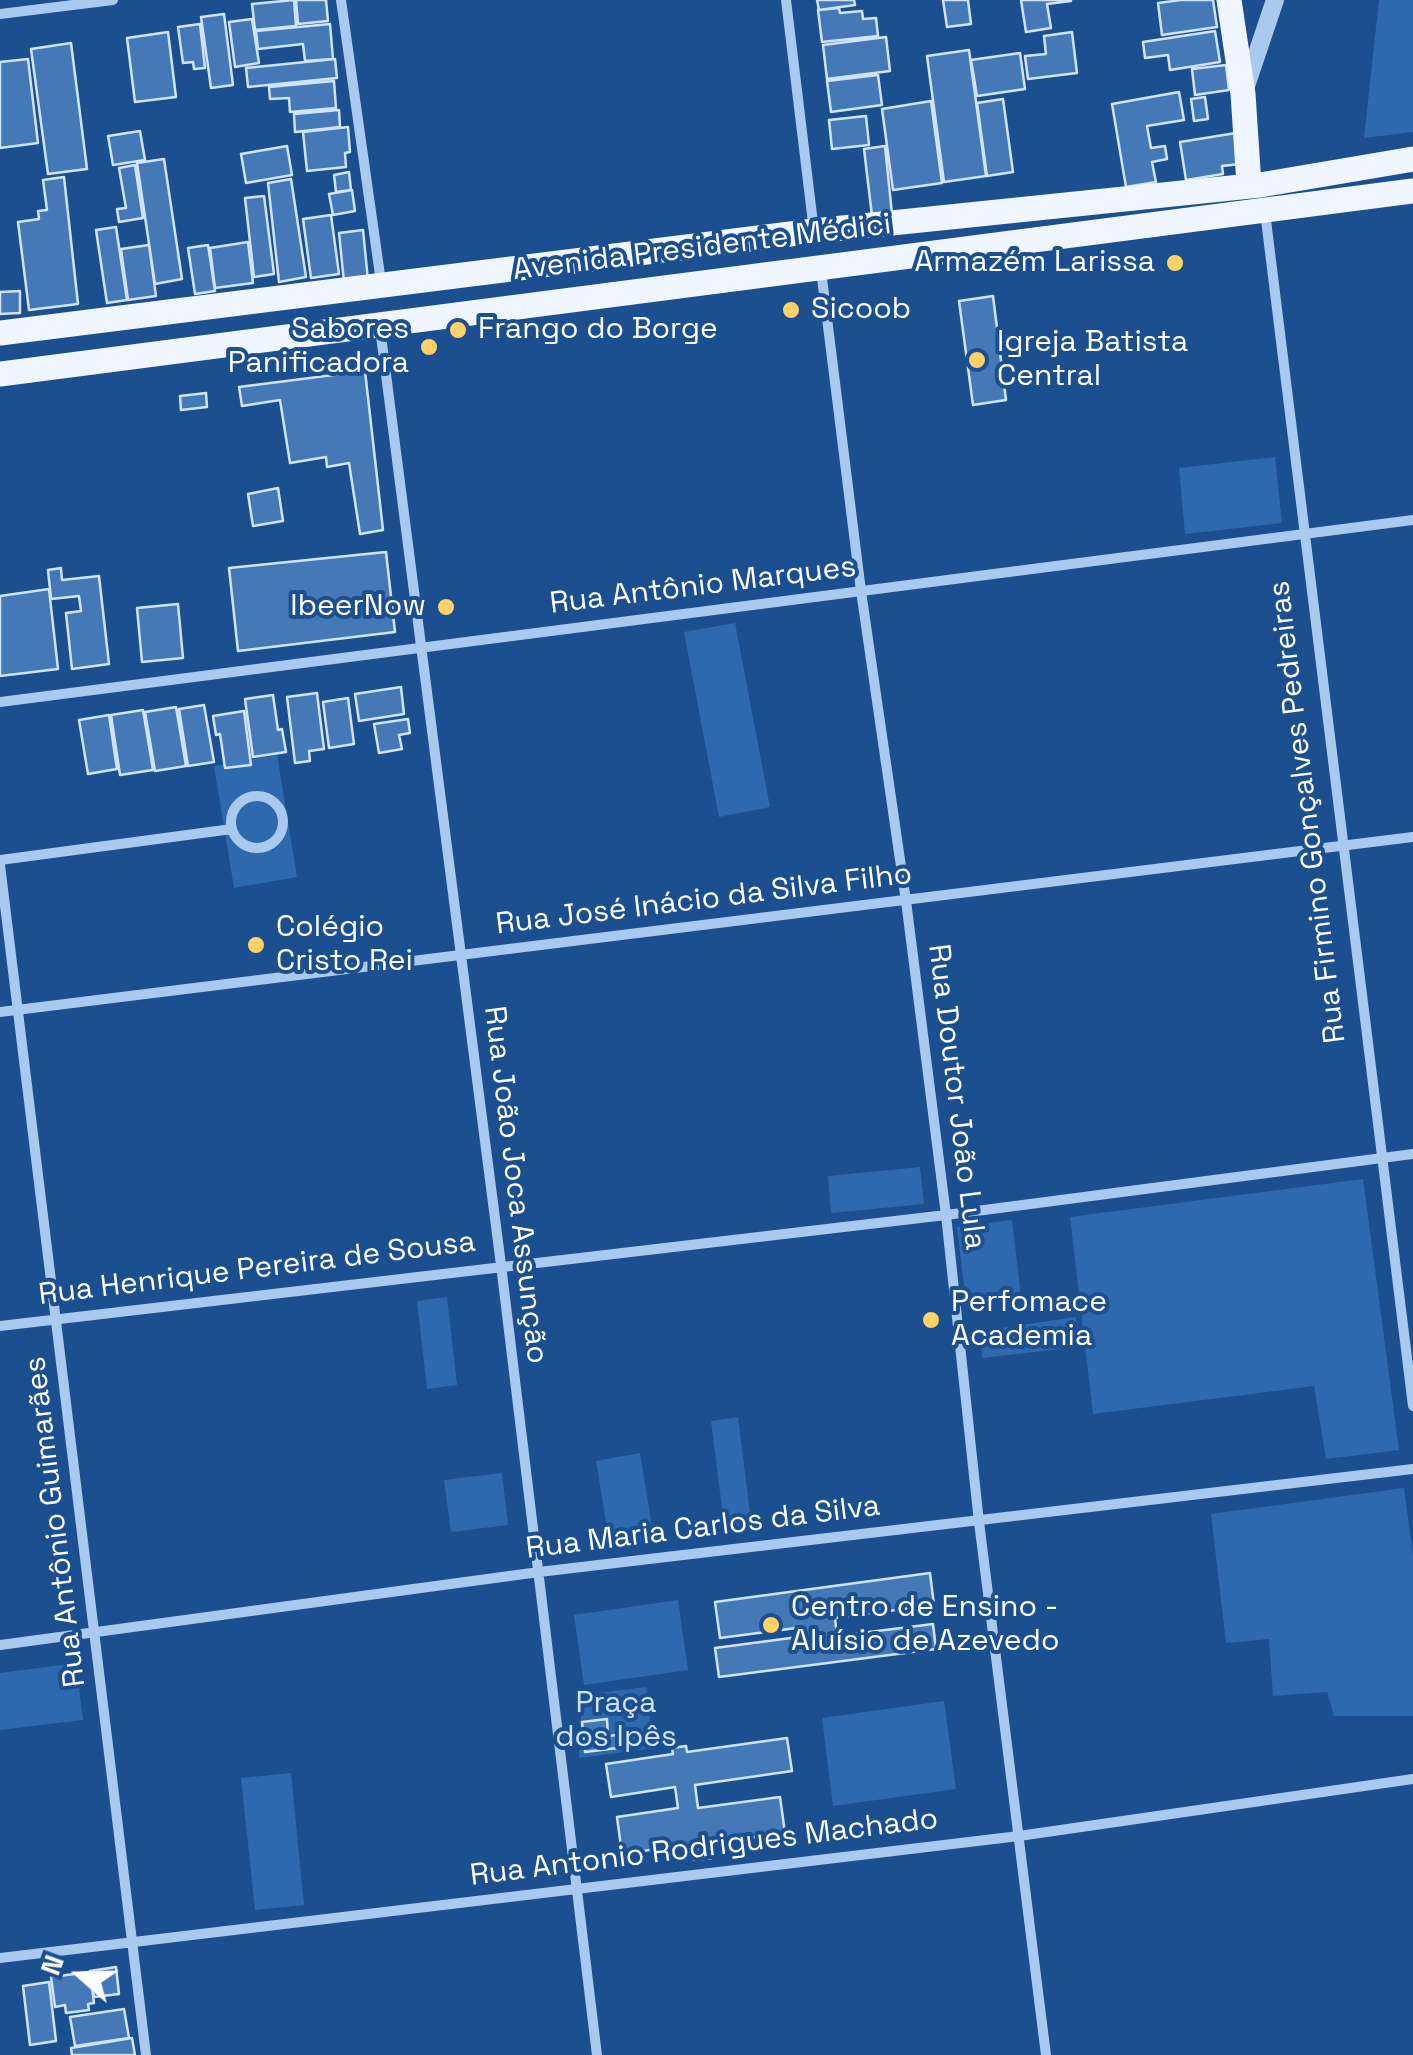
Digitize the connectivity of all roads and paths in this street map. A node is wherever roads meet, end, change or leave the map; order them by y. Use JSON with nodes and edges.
{"nodes":[{"id":1,"x":113,"y":0,"type":"edge"},
{"id":2,"x":341,"y":0,"type":"edge"},
{"id":3,"x":786,"y":0,"type":"edge"},
{"id":4,"x":1229,"y":0,"type":"edge"},
{"id":5,"x":1275,"y":0,"type":"edge"},
{"id":6,"x":0,"y":14,"type":"edge"},
{"id":7,"x":1243,"y":94,"type":"junction"},
{"id":8,"x":1413,"y":159,"type":"edge"},
{"id":9,"x":1248,"y":185,"type":"junction"},
{"id":10,"x":1413,"y":191,"type":"edge"},
{"id":11,"x":1034,"y":206,"type":"junction"},
{"id":12,"x":1265,"y":211,"type":"junction"},
{"id":13,"x":814,"y":232,"type":"junction"},
{"id":14,"x":1038,"y":237,"type":"junction"},
{"id":15,"x":821,"y":265,"type":"junction"},
{"id":16,"x":381,"y":284,"type":"junction"},
{"id":17,"x":204,"y":305,"type":"junction"},
{"id":18,"x":379,"y":322,"type":"junction"},
{"id":19,"x":0,"y":332,"type":"edge"},
{"id":20,"x":209,"y":348,"type":"junction"},
{"id":21,"x":0,"y":374,"type":"edge"},
{"id":22,"x":1413,"y":520,"type":"edge"},
{"id":23,"x":1307,"y":532,"type":"junction"},
{"id":24,"x":860,"y":591,"type":"junction"},
{"id":25,"x":421,"y":648,"type":"junction"},
{"id":26,"x":0,"y":702,"type":"edge"},
{"id":27,"x":232,"y":829,"type":"junction"},
{"id":28,"x":1413,"y":837,"type":"edge"},
{"id":29,"x":1345,"y":846,"type":"junction"},
{"id":30,"x":0,"y":862,"type":"edge"},
{"id":31,"x":906,"y":900,"type":"junction"},
{"id":32,"x":460,"y":955,"type":"junction"},
{"id":33,"x":18,"y":1010,"type":"junction"},
{"id":34,"x":0,"y":1012,"type":"edge"},
{"id":35,"x":1413,"y":1154,"type":"edge"},
{"id":36,"x":1382,"y":1158,"type":"junction"},
{"id":37,"x":946,"y":1214,"type":"junction"},
{"id":38,"x":501,"y":1265,"type":"junction"},
{"id":39,"x":58,"y":1318,"type":"junction"},
{"id":40,"x":0,"y":1326,"type":"edge"},
{"id":41,"x":1413,"y":1406,"type":"edge"},
{"id":42,"x":1413,"y":1470,"type":"edge"},
{"id":43,"x":979,"y":1522,"type":"junction"},
{"id":44,"x":539,"y":1572,"type":"junction"},
{"id":45,"x":94,"y":1633,"type":"junction"},
{"id":46,"x":0,"y":1644,"type":"edge"},
{"id":47,"x":1413,"y":1780,"type":"edge"},
{"id":48,"x":1018,"y":1836,"type":"junction"},
{"id":49,"x":577,"y":1888,"type":"junction"},
{"id":50,"x":132,"y":1943,"type":"junction"},
{"id":51,"x":0,"y":1958,"type":"edge"},
{"id":52,"x":146,"y":2055,"type":"edge"},
{"id":53,"x":597,"y":2055,"type":"edge"},
{"id":54,"x":1046,"y":2055,"type":"edge"}],
"edges":[{"from":1,"to":6,"type":"street"},
{"from":2,"to":16,"type":"street"},
{"from":3,"to":13,"type":"street"},
{"from":4,"to":7,"type":"main road"},
{"from":5,"to":7,"type":"street"},
{"from":7,"to":9,"type":"main road"},
{"from":8,"to":9,"type":"main road","name":"Avenida Presidente Médici"},
{"from":9,"to":11,"type":"main road","name":"Avenida Presidente Médici"},
{"from":10,"to":12,"type":"main road","name":"Avenida Presidente Médici"},
{"from":11,"to":13,"type":"main road","name":"Avenida Presidente Médici"},
{"from":11,"to":14,"type":"main road"},
{"from":12,"to":14,"type":"main road","name":"Avenida Presidente Médici"},
{"from":12,"to":23,"type":"street","name":"Rua Firmino Gonçalves Pedreiras"},
{"from":13,"to":16,"type":"main road","name":"Avenida Presidente Médici"},
{"from":14,"to":15,"type":"main road","name":"Avenida Presidente Médici"},
{"from":15,"to":18,"type":"main road","name":"Avenida Presidente Médici"},
{"from":15,"to":24,"type":"street","name":"Rua Doutor João Lula"},
{"from":16,"to":17,"type":"main road","name":"Avenida Presidente Médici"},
{"from":17,"to":19,"type":"main road","name":"Avenida Presidente Médici"},
{"from":17,"to":20,"type":"main road"},
{"from":18,"to":20,"type":"main road","name":"Avenida Presidente Médici"},
{"from":18,"to":25,"type":"street","name":"Rua João Joca Assunção"},
{"from":20,"to":21,"type":"main road","name":"Avenida Presidente Médici"},
{"from":22,"to":23,"type":"street","name":"Rua Antônio Marques"},
{"from":23,"to":24,"type":"street","name":"Rua Antônio Marques"},
{"from":23,"to":29,"type":"street","name":"Rua Firmino Gonçalves Pedreiras"},
{"from":24,"to":25,"type":"street","name":"Rua Antônio Marques"},
{"from":24,"to":31,"type":"street","name":"Rua Doutor João Lula"},
{"from":25,"to":26,"type":"street","name":"Rua Antônio Marques"},
{"from":25,"to":32,"type":"street","name":"Rua João Joca Assunção"},
{"from":27,"to":27,"type":"street"},
{"from":27,"to":30,"type":"street"},
{"from":28,"to":29,"type":"street","name":"Rua José Inácio da Silva Filho"},
{"from":29,"to":31,"type":"street","name":"Rua José Inácio da Silva Filho"},
{"from":29,"to":36,"type":"street","name":"Rua Firmino Gonçalves Pedreiras"},
{"from":30,"to":33,"type":"street","name":"Rua Antônio Guimarães"},
{"from":31,"to":32,"type":"street","name":"Rua José Inácio da Silva Filho"},
{"from":31,"to":37,"type":"street","name":"Rua Doutor João Lula"},
{"from":32,"to":33,"type":"street","name":"Rua José Inácio da Silva Filho"},
{"from":32,"to":38,"type":"street","name":"Rua João Joca Assunção"},
{"from":33,"to":34,"type":"street","name":"Rua José Inácio da Silva Filho"},
{"from":33,"to":39,"type":"street","name":"Rua Antônio Guimarães"},
{"from":35,"to":36,"type":"street","name":"Rua Henrique Pereira de Sousa"},
{"from":36,"to":37,"type":"street","name":"Rua Henrique Pereira de Sousa"},
{"from":36,"to":41,"type":"street","name":"Rua Firmino Gonçalves Pedreiras"},
{"from":37,"to":38,"type":"street","name":"Rua Henrique Pereira de Sousa"},
{"from":37,"to":43,"type":"street","name":"Rua Doutor João Lula"},
{"from":38,"to":39,"type":"street","name":"Rua Henrique Pereira de Sousa"},
{"from":38,"to":44,"type":"street","name":"Rua João Joca Assunção"},
{"from":39,"to":40,"type":"street","name":"Rua Henrique Pereira de Sousa"},
{"from":39,"to":45,"type":"street","name":"Rua Antônio Guimarães"},
{"from":42,"to":43,"type":"street","name":"Rua Maria Carlos da Silva"},
{"from":43,"to":44,"type":"street","name":"Rua Maria Carlos da Silva"},
{"from":43,"to":48,"type":"street","name":"Rua Doutor João Lula"},
{"from":44,"to":45,"type":"street","name":"Rua Maria Carlos da Silva"},
{"from":44,"to":49,"type":"street","name":"Rua João Joca Assunção"},
{"from":45,"to":46,"type":"street","name":"Rua Maria Carlos da Silva"},
{"from":45,"to":50,"type":"street","name":"Rua Antônio Guimarães"},
{"from":47,"to":48,"type":"street","name":"Rua Antonio Rodrigues Machado"},
{"from":48,"to":49,"type":"street","name":"Rua Antonio Rodrigues Machado"},
{"from":48,"to":54,"type":"street","name":"Rua Doutor João Lula"},
{"from":49,"to":50,"type":"street","name":"Rua Antonio Rodrigues Machado"},
{"from":49,"to":53,"type":"street","name":"Rua João Joca Assunção"},
{"from":50,"to":51,"type":"street","name":"Rua Antonio Rodrigues Machado"},
{"from":50,"to":52,"type":"street","name":"Rua Antônio Guimarães"}]}
